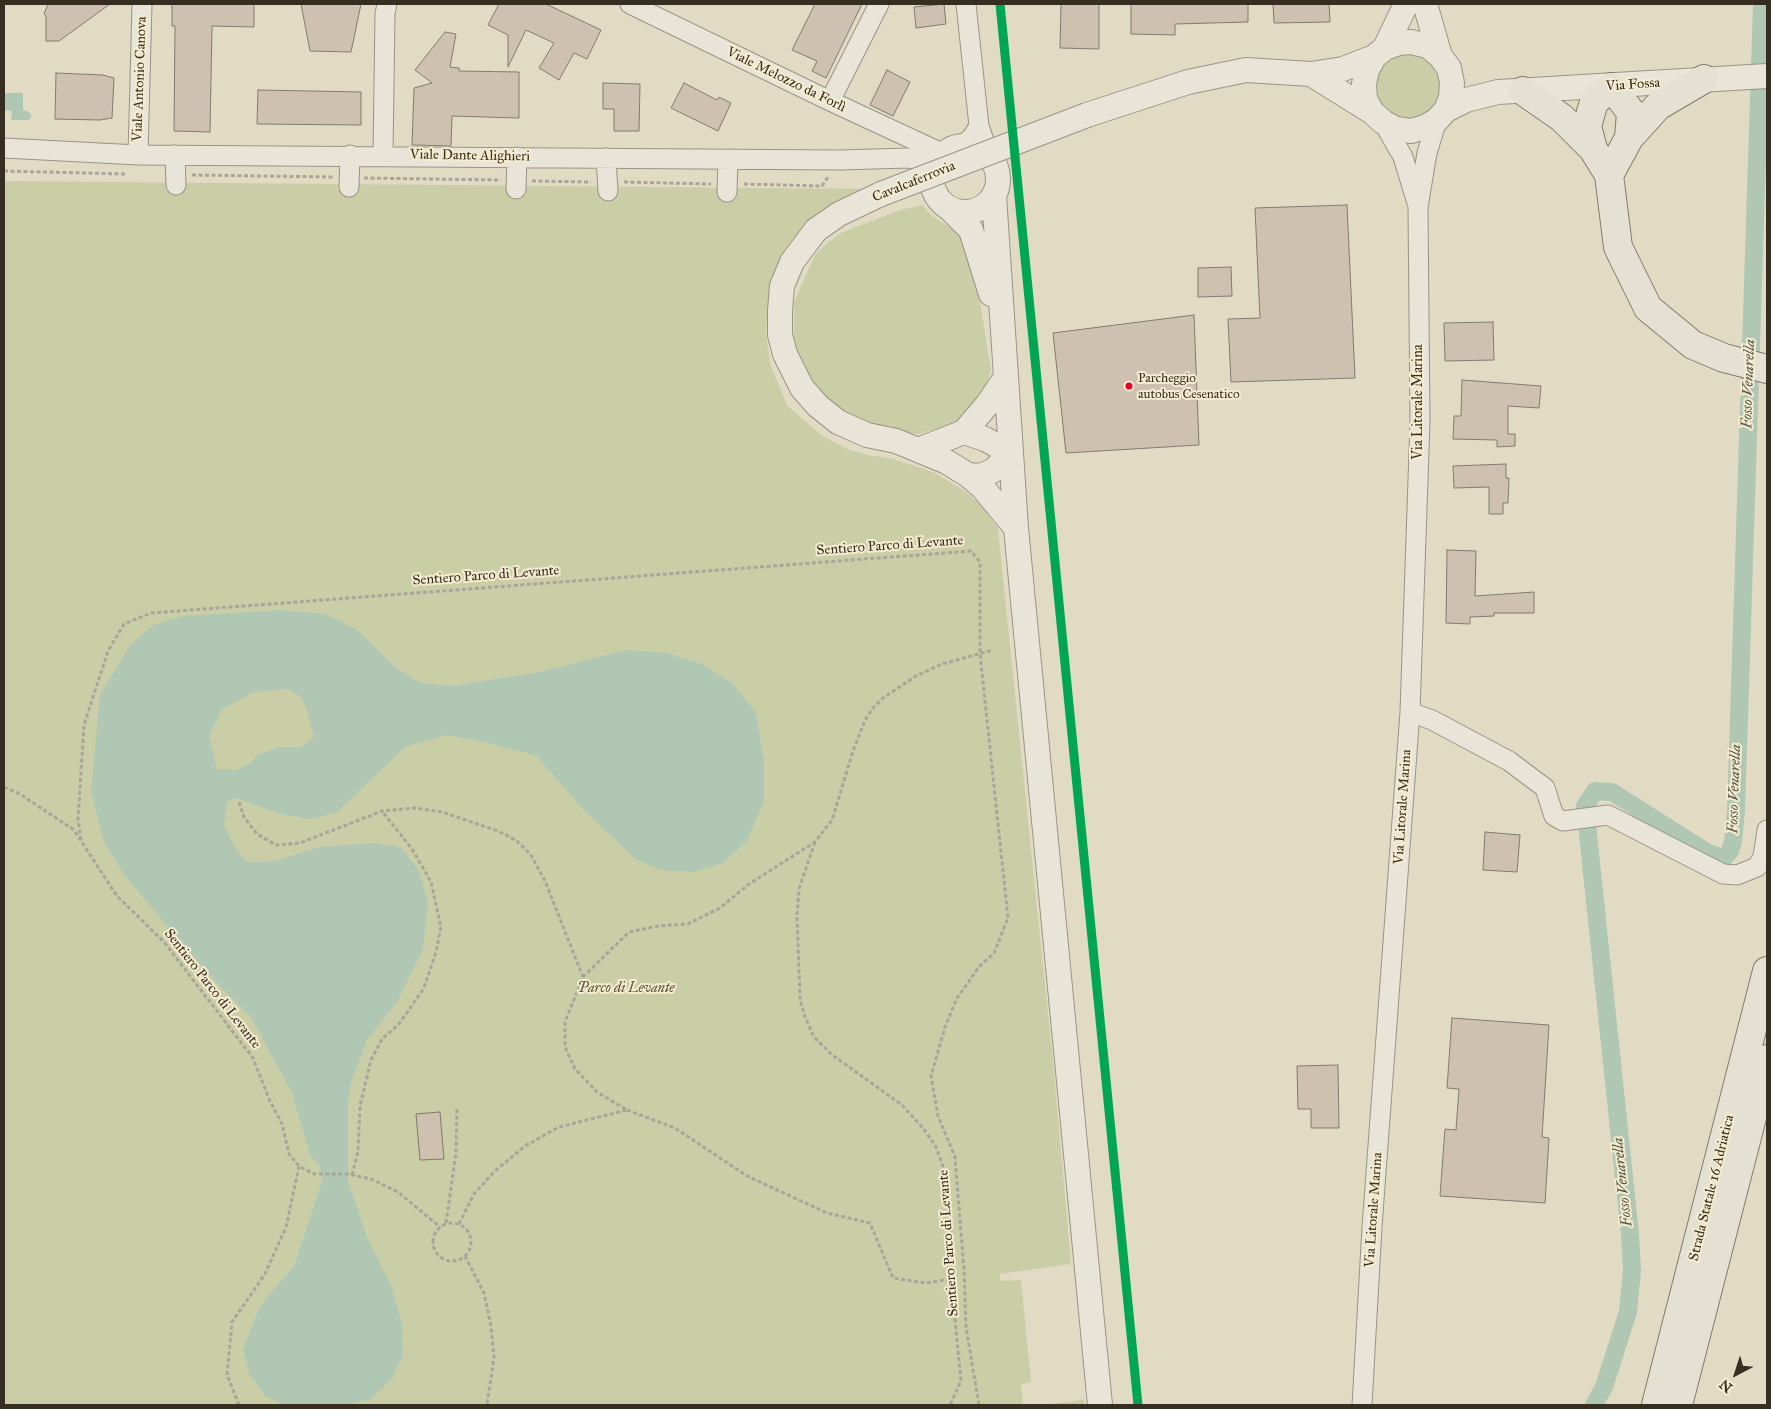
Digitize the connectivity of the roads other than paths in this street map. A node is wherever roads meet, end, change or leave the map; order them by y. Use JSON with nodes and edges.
{"nodes":[{"id":1,"x":142,"y":4,"type":"edge"},
{"id":2,"x":387,"y":4,"type":"edge"},
{"id":3,"x":630,"y":4,"type":"edge"},
{"id":4,"x":880,"y":4,"type":"edge"},
{"id":5,"x":966,"y":4,"type":"edge"},
{"id":6,"x":1406,"y":4,"type":"edge"},
{"id":7,"x":1424,"y":4,"type":"edge"},
{"id":8,"x":1380,"y":53,"type":"junction"},
{"id":9,"x":1444,"y":62,"type":"junction"},
{"id":10,"x":1312,"y":74,"type":"junction"},
{"id":11,"x":1767,"y":76,"type":"edge"},
{"id":12,"x":1713,"y":78,"type":"junction"},
{"id":13,"x":1611,"y":87,"type":"junction"},
{"id":14,"x":1511,"y":91,"type":"junction"},
{"id":15,"x":830,"y":101,"type":"junction"},
{"id":16,"x":1441,"y":115,"type":"junction"},
{"id":17,"x":1377,"y":117,"type":"junction"},
{"id":18,"x":979,"y":126,"type":"junction"},
{"id":19,"x":1629,"y":138,"type":"junction"},
{"id":20,"x":4,"y":148,"type":"edge"},
{"id":21,"x":1593,"y":149,"type":"junction"},
{"id":22,"x":948,"y":154,"type":"junction"},
{"id":23,"x":138,"y":155,"type":"junction"},
{"id":24,"x":175,"y":155,"type":"junction"},
{"id":25,"x":350,"y":155,"type":"junction"},
{"id":26,"x":383,"y":156,"type":"junction"},
{"id":27,"x":518,"y":157,"type":"junction"},
{"id":28,"x":606,"y":158,"type":"junction"},
{"id":29,"x":990,"y":158,"type":"junction"},
{"id":30,"x":728,"y":159,"type":"junction"},
{"id":31,"x":1609,"y":174,"type":"junction"},
{"id":32,"x":176,"y":180,"type":"road end"},
{"id":33,"x":349,"y":182,"type":"road end"},
{"id":34,"x":516,"y":185,"type":"road end"},
{"id":35,"x":608,"y":186,"type":"road end"},
{"id":36,"x":727,"y":188,"type":"road end"},
{"id":37,"x":994,"y":195,"type":"junction"},
{"id":38,"x":1418,"y":207,"type":"junction"},
{"id":39,"x":950,"y":209,"type":"junction"},
{"id":40,"x":1002,"y":327,"type":"junction"},
{"id":41,"x":1767,"y":369,"type":"edge"},
{"id":42,"x":1006,"y":377,"type":"junction"},
{"id":43,"x":964,"y":432,"type":"junction"},
{"id":44,"x":918,"y":450,"type":"junction"},
{"id":45,"x":1011,"y":453,"type":"junction"},
{"id":46,"x":968,"y":475,"type":"junction"},
{"id":47,"x":1016,"y":528,"type":"junction"},
{"id":48,"x":1410,"y":712,"type":"junction"},
{"id":49,"x":1767,"y":830,"type":"edge"},
{"id":50,"x":1767,"y":971,"type":"edge"},
{"id":51,"x":1767,"y":1059,"type":"edge"},
{"id":52,"x":1100,"y":1405,"type":"edge"},
{"id":53,"x":1362,"y":1405,"type":"edge"},
{"id":54,"x":1656,"y":1405,"type":"edge"},
{"id":55,"x":1678,"y":1405,"type":"edge"}],
"edges":[{"from":1,"to":23,"type":"street","name":"Viale Antonio Canova"},
{"from":2,"to":26,"type":"street"},
{"from":3,"to":15,"type":"street","name":"Viale Melozzo da Forlì"},
{"from":4,"to":15,"type":"street"},
{"from":5,"to":18,"type":"street"},
{"from":6,"to":8,"type":"street","name":"Via Litorale Marina"},
{"from":7,"to":9,"type":"street","name":"Via Litorale Marina"},
{"from":8,"to":9,"type":"street"},
{"from":8,"to":10,"type":"street","name":"Cavalcaferrovia"},
{"from":8,"to":17,"type":"street","name":"Via Litorale Marina"},
{"from":9,"to":14,"type":"street","name":"Via Fossa"},
{"from":9,"to":16,"type":"street","name":"Via Litorale Marina"},
{"from":10,"to":17,"type":"street"},
{"from":10,"to":44,"type":"street","name":"Cavalcaferrovia","bridge":true},
{"from":11,"to":12,"type":"street","name":"Via Fossa"},
{"from":12,"to":13,"type":"street","name":"Via Fossa"},
{"from":12,"to":19,"type":"highway"},
{"from":13,"to":14,"type":"street","name":"Via Fossa"},
{"from":13,"to":19,"type":"highway"},
{"from":13,"to":21,"type":"highway"},
{"from":14,"to":16,"type":"street","name":"Via Fossa"},
{"from":14,"to":21,"type":"highway"},
{"from":15,"to":22,"type":"street","name":"Viale Melozzo da Forlì"},
{"from":16,"to":17,"type":"street"},
{"from":16,"to":38,"type":"street","name":"Via Litorale Marina"},
{"from":17,"to":38,"type":"street","name":"Via Litorale Marina"},
{"from":18,"to":22,"type":"street"},
{"from":18,"to":29,"type":"street"},
{"from":19,"to":31,"type":"highway"},
{"from":20,"to":23,"type":"street","name":"Viale Dante Alighieri"},
{"from":21,"to":31,"type":"highway"},
{"from":22,"to":29,"type":"street"},
{"from":22,"to":30,"type":"street","name":"Viale Dante Alighieri"},
{"from":22,"to":39,"type":"street"},
{"from":23,"to":24,"type":"street","name":"Viale Dante Alighieri"},
{"from":24,"to":25,"type":"street","name":"Viale Dante Alighieri"},
{"from":24,"to":32,"type":"street"},
{"from":25,"to":26,"type":"street","name":"Viale Dante Alighieri"},
{"from":25,"to":33,"type":"street"},
{"from":26,"to":27,"type":"street","name":"Viale Dante Alighieri"},
{"from":27,"to":28,"type":"street","name":"Viale Dante Alighieri"},
{"from":27,"to":34,"type":"street"},
{"from":28,"to":30,"type":"street","name":"Viale Dante Alighieri"},
{"from":28,"to":35,"type":"street"},
{"from":29,"to":37,"type":"street"},
{"from":30,"to":36,"type":"street"},
{"from":31,"to":41,"type":"highway"},
{"from":37,"to":39,"type":"street"},
{"from":37,"to":40,"type":"street"},
{"from":38,"to":48,"type":"street","name":"Via Litorale Marina"},
{"from":39,"to":40,"type":"street"},
{"from":40,"to":42,"type":"street"},
{"from":42,"to":43,"type":"street"},
{"from":42,"to":45,"type":"street"},
{"from":43,"to":44,"type":"street"},
{"from":43,"to":45,"type":"street"},
{"from":44,"to":46,"type":"street","name":"Cavalcaferrovia"},
{"from":45,"to":46,"type":"street"},
{"from":45,"to":47,"type":"street"},
{"from":46,"to":47,"type":"street","name":"Cavalcaferrovia"},
{"from":47,"to":52,"type":"street"},
{"from":48,"to":49,"type":"street"},
{"from":48,"to":53,"type":"street","name":"Via Litorale Marina"},
{"from":50,"to":54,"type":"highway","name":"Strada Statale 16 Adriatica"},
{"from":51,"to":55,"type":"highway","name":"Strada Statale 16 Adriatica"}]}
